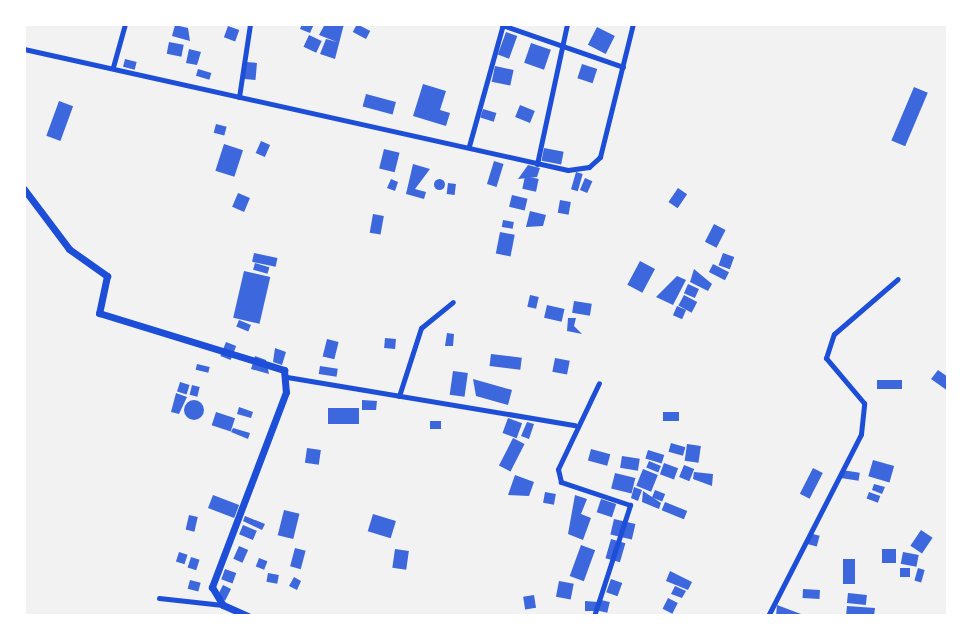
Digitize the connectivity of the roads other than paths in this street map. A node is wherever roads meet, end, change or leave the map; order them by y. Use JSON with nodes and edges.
{"nodes":[{"id":1,"x":125,"y":24,"type":"edge"},
{"id":2,"x":250,"y":24,"type":"edge"},
{"id":3,"x":566,"y":24,"type":"edge"},
{"id":4,"x":633,"y":24,"type":"edge"},
{"id":5,"x":503,"y":25,"type":"edge"},
{"id":6,"x":562,"y":44,"type":"junction"},
{"id":7,"x":24,"y":50,"type":"edge"},
{"id":8,"x":113,"y":67,"type":"junction"},
{"id":9,"x":623,"y":67,"type":"junction"},
{"id":10,"x":239,"y":97,"type":"junction"},
{"id":11,"x":469,"y":146,"type":"junction"},
{"id":12,"x":537,"y":164,"type":"junction"},
{"id":13,"x":24,"y":189,"type":"edge"},
{"id":14,"x":898,"y":279,"type":"dead end"},
{"id":15,"x":453,"y":302,"type":"dead end"},
{"id":16,"x":287,"y":377,"type":"junction"},
{"id":17,"x":599,"y":383,"type":"dead end"},
{"id":18,"x":399,"y":396,"type":"junction"},
{"id":19,"x":575,"y":425,"type":"junction"},
{"id":20,"x":159,"y":597,"type":"dead end"},
{"id":21,"x":223,"y":605,"type":"junction"},
{"id":22,"x":248,"y":615,"type":"edge"},
{"id":23,"x":594,"y":615,"type":"edge"},
{"id":24,"x":768,"y":615,"type":"edge"}],
"edges":[{"from":1,"to":8,"type":"street"},
{"from":2,"to":10,"type":"street"},
{"from":3,"to":6,"type":"street"},
{"from":4,"to":9,"type":"street"},
{"from":5,"to":6,"type":"street"},
{"from":5,"to":11,"type":"street"},
{"from":6,"to":9,"type":"street"},
{"from":6,"to":12,"type":"street"},
{"from":7,"to":8,"type":"street"},
{"from":8,"to":10,"type":"street"},
{"from":9,"to":12,"type":"street"},
{"from":10,"to":11,"type":"street"},
{"from":11,"to":12,"type":"street"},
{"from":13,"to":16,"type":"street"},
{"from":14,"to":24,"type":"street"},
{"from":15,"to":18,"type":"street"},
{"from":16,"to":18,"type":"street"},
{"from":16,"to":21,"type":"street"},
{"from":17,"to":19,"type":"street"},
{"from":18,"to":19,"type":"street"},
{"from":19,"to":23,"type":"street"},
{"from":20,"to":21,"type":"street"},
{"from":21,"to":22,"type":"street"}]}
